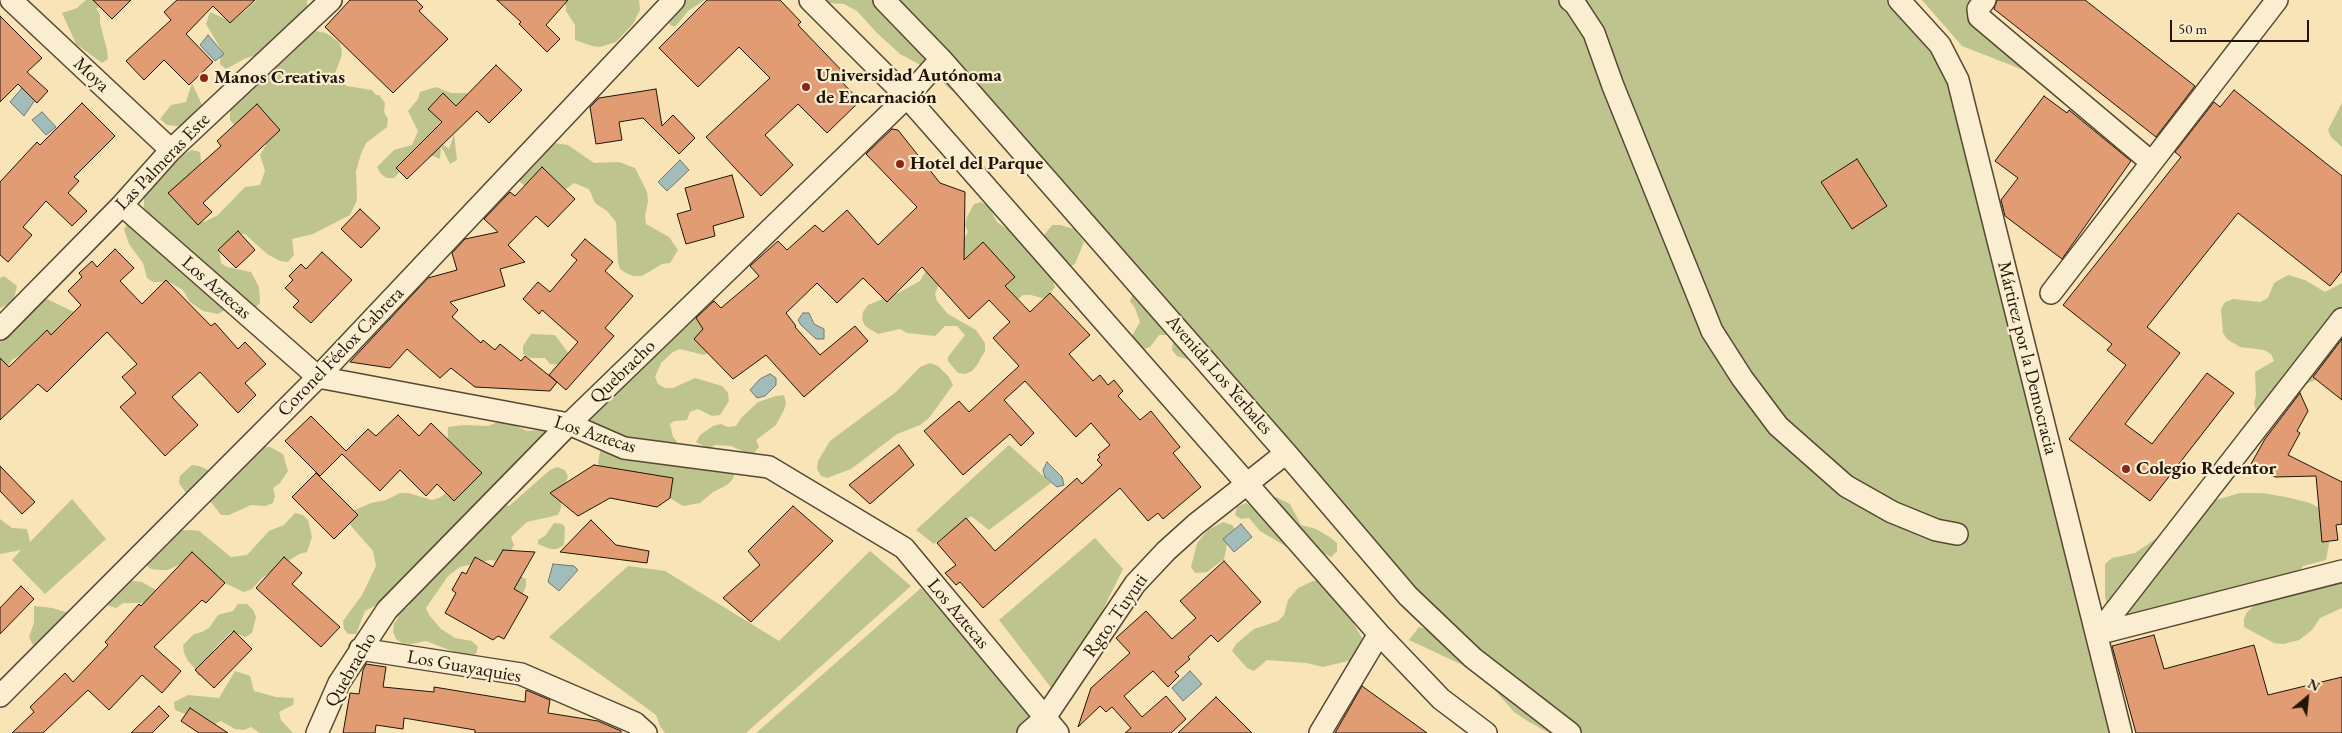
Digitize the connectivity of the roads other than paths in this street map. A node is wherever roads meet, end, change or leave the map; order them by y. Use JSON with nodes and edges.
{"nodes":[{"id":1,"x":11,"y":0,"type":"edge"},
{"id":2,"x":331,"y":0,"type":"edge"},
{"id":3,"x":674,"y":0,"type":"edge"},
{"id":4,"x":810,"y":0,"type":"edge"},
{"id":5,"x":884,"y":0,"type":"edge"},
{"id":6,"x":1570,"y":0,"type":"edge"},
{"id":7,"x":1900,"y":0,"type":"edge"},
{"id":8,"x":1985,"y":0,"type":"edge"},
{"id":9,"x":2267,"y":4,"type":"edge"},
{"id":10,"x":941,"y":59,"type":"junction"},
{"id":11,"x":907,"y":97,"type":"junction"},
{"id":12,"x":171,"y":150,"type":"junction"},
{"id":13,"x":2151,"y":162,"type":"junction"},
{"id":14,"x":122,"y":205,"type":"junction"},
{"id":15,"x":2051,"y":292,"type":"dead end"},
{"id":16,"x":2342,"y":319,"type":"edge"},
{"id":17,"x":0,"y":329,"type":"edge"},
{"id":18,"x":318,"y":377,"type":"junction"},
{"id":19,"x":569,"y":424,"type":"junction"},
{"id":20,"x":1286,"y":453,"type":"junction"},
{"id":21,"x":1246,"y":483,"type":"junction"},
{"id":22,"x":1957,"y":534,"type":"dead end"},
{"id":23,"x":2342,"y":571,"type":"edge"},
{"id":24,"x":1379,"y":634,"type":"junction"},
{"id":25,"x":2097,"y":634,"type":"junction"},
{"id":26,"x":360,"y":649,"type":"junction"},
{"id":27,"x":0,"y":696,"type":"edge"},
{"id":28,"x":1051,"y":726,"type":"edge"},
{"id":29,"x":317,"y":733,"type":"edge"},
{"id":30,"x":646,"y":733,"type":"edge"},
{"id":31,"x":1028,"y":733,"type":"edge"},
{"id":32,"x":1320,"y":733,"type":"edge"},
{"id":33,"x":1486,"y":733,"type":"edge"},
{"id":34,"x":1570,"y":733,"type":"edge"},
{"id":35,"x":2121,"y":733,"type":"edge"}],
"edges":[{"from":1,"to":12,"type":"street","name":"Moya"},
{"from":2,"to":12,"type":"street","name":"Las Palmeras Este"},
{"from":3,"to":18,"type":"street","name":"Coronel Féelox Cabrera"},
{"from":4,"to":11,"type":"street"},
{"from":5,"to":10,"type":"street","name":"Avenida Los Yerbales"},
{"from":6,"to":22,"type":"street"},
{"from":7,"to":25,"type":"street","name":"Mártirez por la Democracia"},
{"from":8,"to":13,"type":"street"},
{"from":9,"to":13,"type":"street"},
{"from":10,"to":11,"type":"street","name":"Quebracho"},
{"from":10,"to":20,"type":"street","name":"Avenida Los Yerbales"},
{"from":11,"to":19,"type":"street","name":"Quebracho"},
{"from":11,"to":21,"type":"street"},
{"from":12,"to":14,"type":"street","name":"Las Palmeras Este"},
{"from":13,"to":15,"type":"street"},
{"from":14,"to":17,"type":"street","name":"Las Palmeras Este"},
{"from":14,"to":18,"type":"street","name":"Los Aztecas"},
{"from":16,"to":25,"type":"street"},
{"from":18,"to":19,"type":"street","name":"Los Aztecas"},
{"from":18,"to":27,"type":"street","name":"Coronel Féelox Cabrera"},
{"from":19,"to":26,"type":"street","name":"Quebracho"},
{"from":19,"to":28,"type":"street","name":"Los Aztecas"},
{"from":20,"to":21,"type":"street","name":"Rgto. Tuyuti"},
{"from":20,"to":34,"type":"street","name":"Avenida Los Yerbales"},
{"from":21,"to":24,"type":"street"},
{"from":21,"to":28,"type":"street","name":"Rgto. Tuyuti"},
{"from":23,"to":25,"type":"street"},
{"from":24,"to":32,"type":"street"},
{"from":24,"to":33,"type":"street"},
{"from":25,"to":35,"type":"street","name":"Mártirez por la Democracia"},
{"from":26,"to":29,"type":"street","name":"Quebracho"},
{"from":26,"to":30,"type":"street","name":"Los Guayaquies"},
{"from":28,"to":31,"type":"street","name":"Rgto. Tuyuti"}]}
